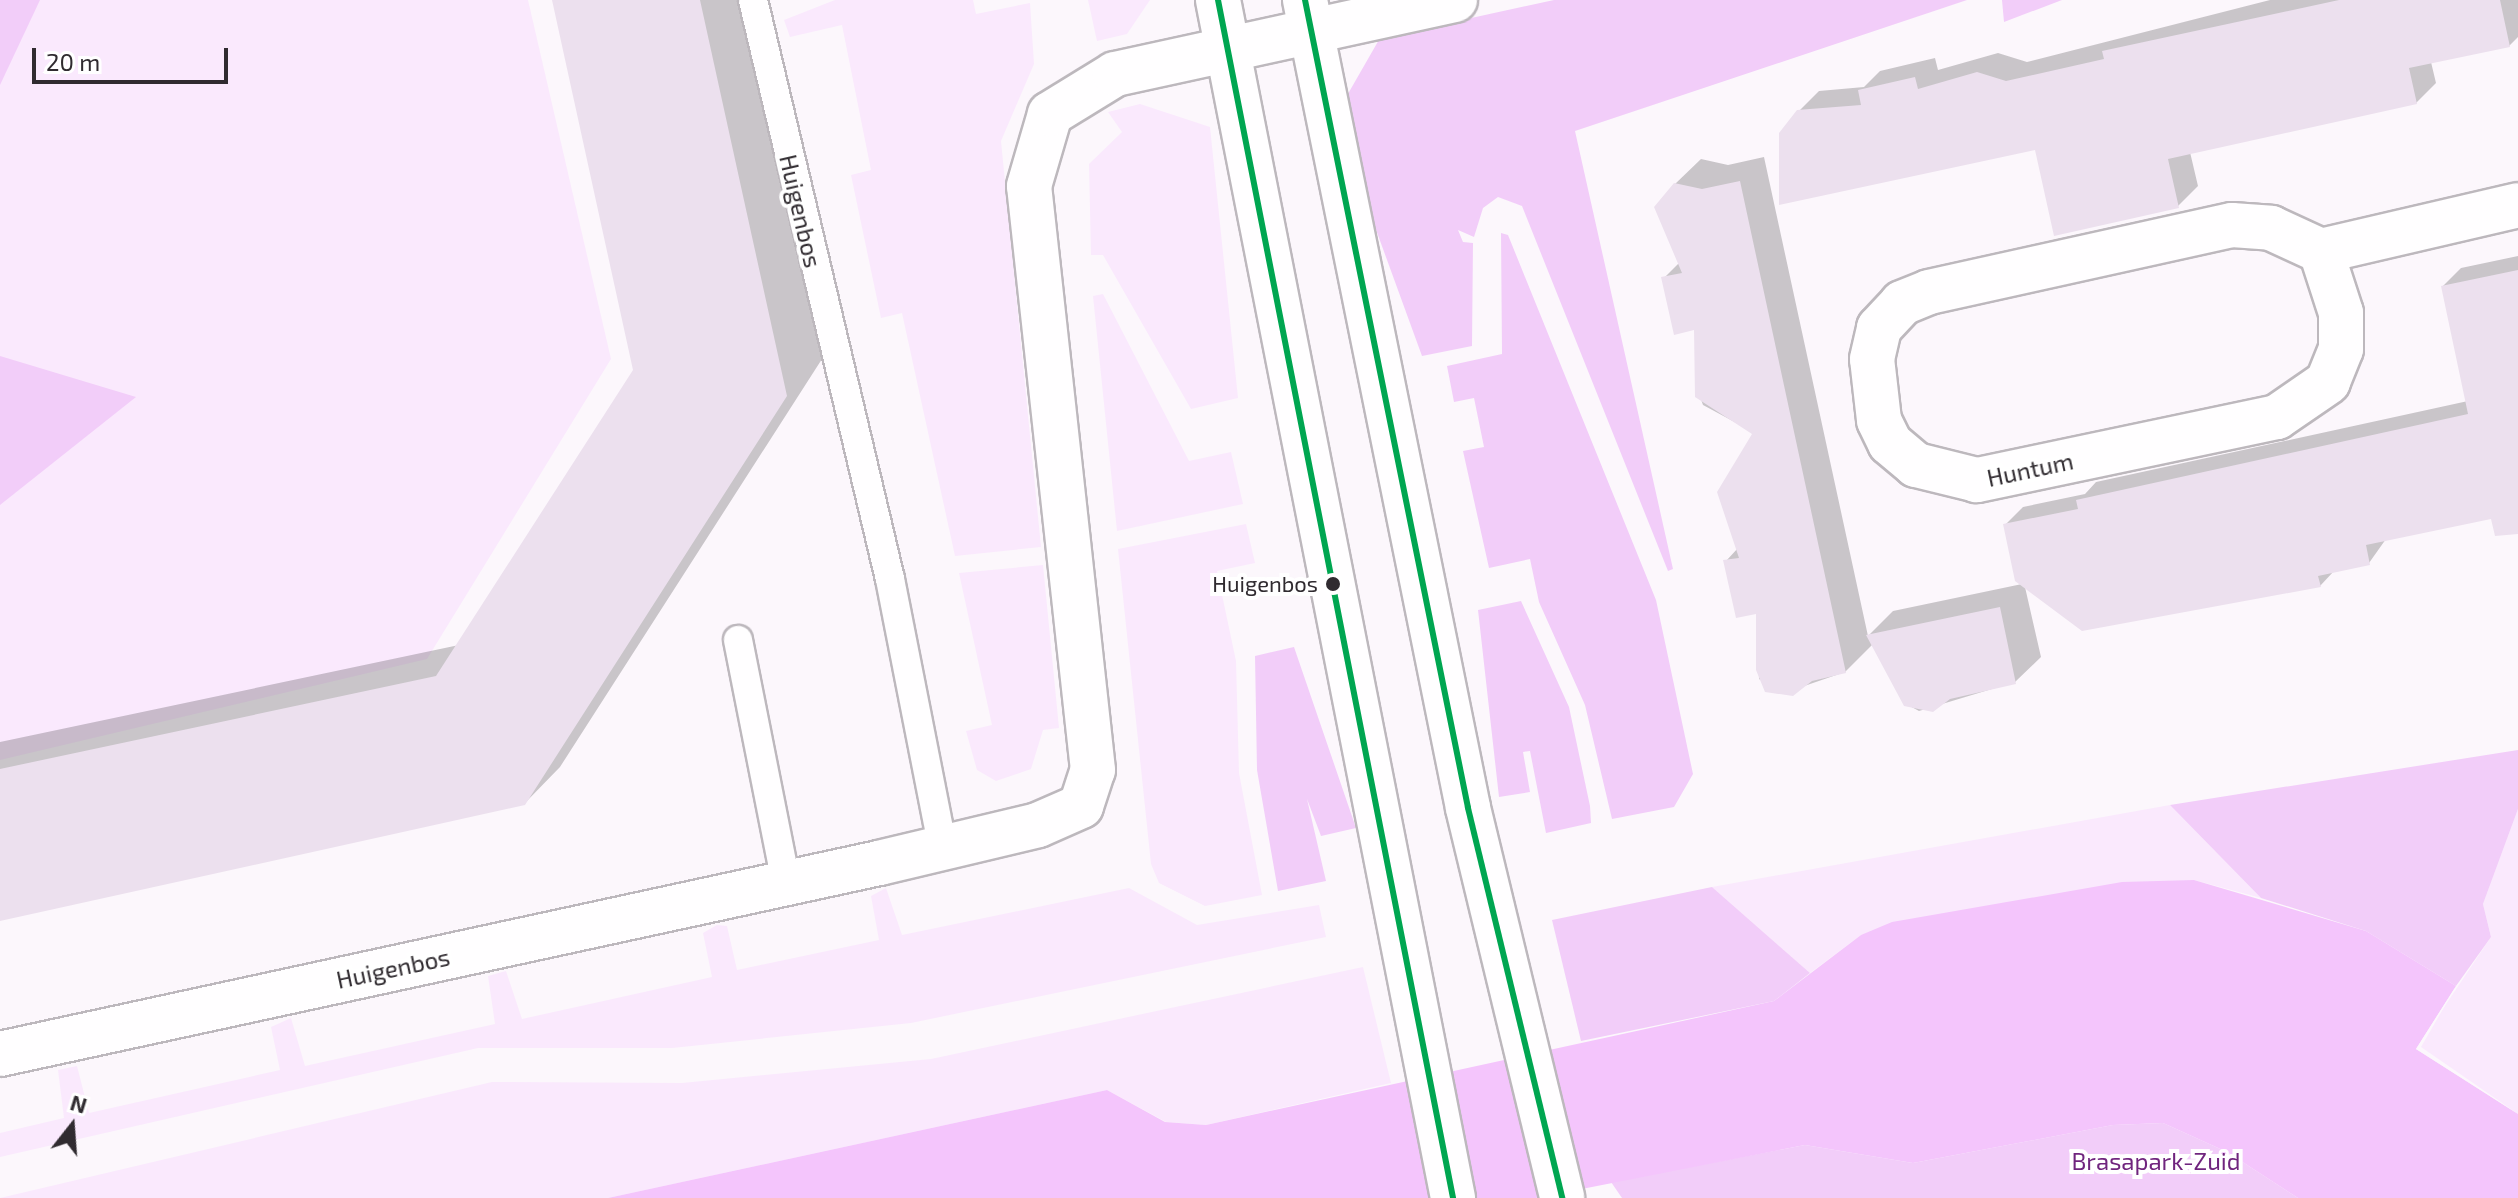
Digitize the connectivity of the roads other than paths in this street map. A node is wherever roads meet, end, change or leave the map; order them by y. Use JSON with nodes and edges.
{"nodes":[{"id":1,"x":753,"y":0,"type":"edge"},
{"id":2,"x":1218,"y":0,"type":"edge"},
{"id":3,"x":1455,"y":0,"type":"edge"},
{"id":4,"x":1308,"y":16,"type":"edge"},
{"id":5,"x":1229,"y":50,"type":"junction"},
{"id":6,"x":2518,"y":205,"type":"edge"},
{"id":7,"x":2321,"y":251,"type":"junction"},
{"id":8,"x":738,"y":640,"type":"dead end"},
{"id":9,"x":942,"y":844,"type":"junction"},
{"id":10,"x":786,"y":883,"type":"junction"},
{"id":11,"x":0,"y":1054,"type":"edge"},
{"id":12,"x":1453,"y":1198,"type":"edge"},
{"id":13,"x":1562,"y":1198,"type":"edge"}],
"edges":[{"from":1,"to":9,"type":"lane","name":"Huigenbos"},
{"from":2,"to":5,"type":"street"},
{"from":3,"to":4,"type":"street"},
{"from":4,"to":5,"type":"street"},
{"from":4,"to":13,"type":"street"},
{"from":5,"to":9,"type":"street","name":"Huigenbos"},
{"from":5,"to":12,"type":"street"},
{"from":6,"to":7,"type":"street"},
{"from":7,"to":7,"type":"street","name":"Huntum"},
{"from":8,"to":10,"type":"lane"},
{"from":9,"to":10,"type":"street","name":"Huigenbos"},
{"from":10,"to":11,"type":"street","name":"Huigenbos"}]}
